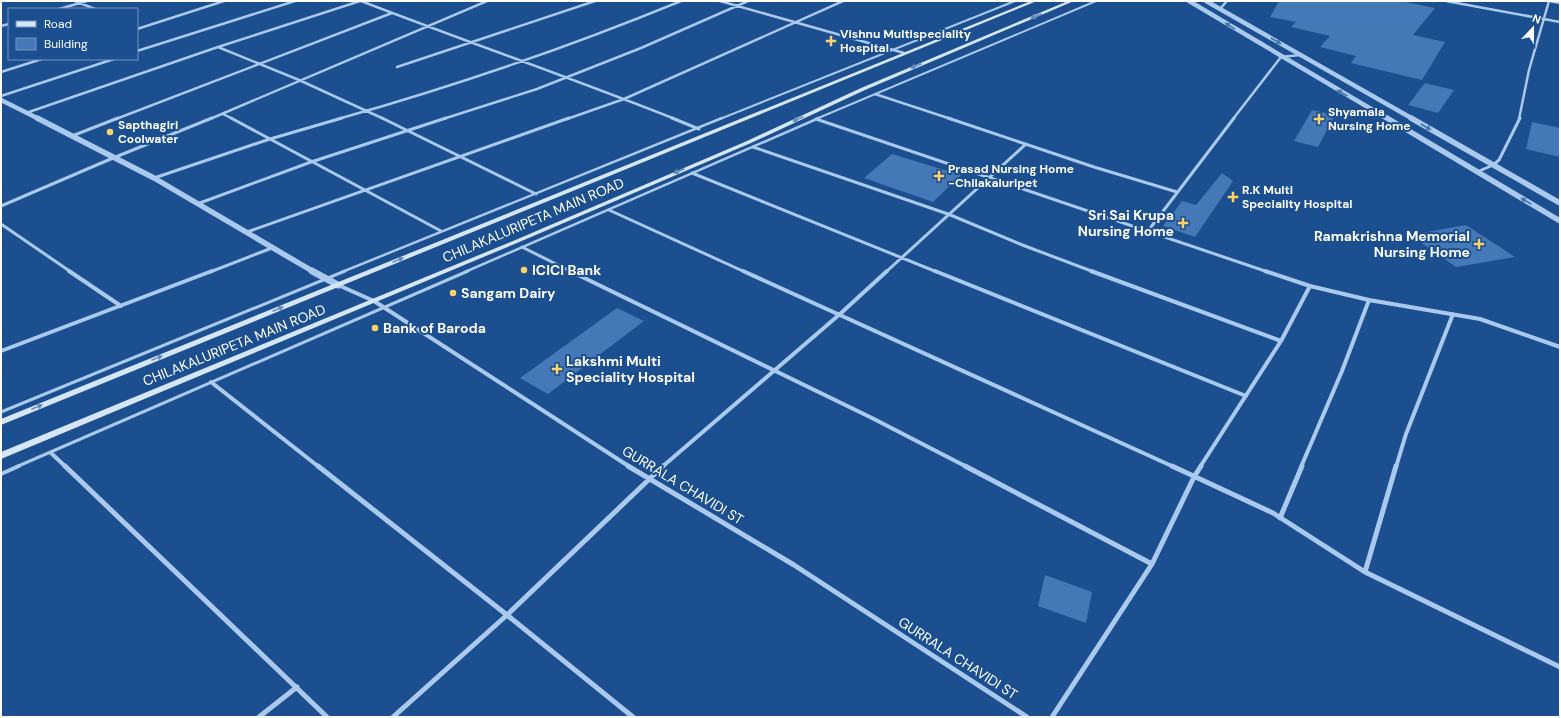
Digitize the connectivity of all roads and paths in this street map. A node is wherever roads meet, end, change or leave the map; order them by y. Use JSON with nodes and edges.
{"nodes":[{"id":1,"x":75,"y":1,"type":"edge"},
{"id":2,"x":87,"y":1,"type":"edge"},
{"id":3,"x":224,"y":1,"type":"edge"},
{"id":4,"x":295,"y":1,"type":"edge"},
{"id":5,"x":360,"y":1,"type":"edge"},
{"id":6,"x":487,"y":1,"type":"edge"},
{"id":7,"x":595,"y":1,"type":"edge"},
{"id":8,"x":681,"y":1,"type":"edge"},
{"id":9,"x":720,"y":1,"type":"edge"},
{"id":10,"x":748,"y":1,"type":"edge"},
{"id":11,"x":843,"y":1,"type":"edge"},
{"id":12,"x":1015,"y":1,"type":"edge"},
{"id":13,"x":1035,"y":1,"type":"edge"},
{"id":14,"x":1072,"y":1,"type":"edge"},
{"id":15,"x":1096,"y":1,"type":"edge"},
{"id":16,"x":1189,"y":1,"type":"edge"},
{"id":17,"x":1206,"y":1,"type":"edge"},
{"id":18,"x":1227,"y":1,"type":"edge"},
{"id":19,"x":1446,"y":1,"type":"edge"},
{"id":20,"x":1549,"y":1,"type":"edge"},
{"id":21,"x":80,"y":3,"type":"junction"},
{"id":22,"x":1560,"y":3,"type":"edge"},
{"id":23,"x":738,"y":6,"type":"junction"},
{"id":24,"x":63,"y":8,"type":"edge"},
{"id":25,"x":92,"y":8,"type":"edge"},
{"id":26,"x":1220,"y":8,"type":"junction"},
{"id":27,"x":392,"y":13,"type":"junction"},
{"id":28,"x":1544,"y":20,"type":"junction"},
{"id":29,"x":795,"y":21,"type":"junction"},
{"id":30,"x":1560,"y":22,"type":"edge"},
{"id":31,"x":428,"y":26,"type":"junction"},
{"id":32,"x":138,"y":27,"type":"edge"},
{"id":33,"x":467,"y":42,"type":"junction"},
{"id":34,"x":218,"y":47,"type":"junction"},
{"id":35,"x":895,"y":50,"type":"junction"},
{"id":36,"x":138,"y":51,"type":"edge"},
{"id":37,"x":904,"y":53,"type":"junction"},
{"id":38,"x":1300,"y":55,"type":"junction"},
{"id":39,"x":1280,"y":57,"type":"junction"},
{"id":40,"x":39,"y":60,"type":"edge"},
{"id":41,"x":111,"y":60,"type":"edge"},
{"id":42,"x":524,"y":61,"type":"junction"},
{"id":43,"x":261,"y":63,"type":"junction"},
{"id":44,"x":397,"y":67,"type":"dead end"},
{"id":45,"x":1,"y":72,"type":"edge"},
{"id":46,"x":564,"y":78,"type":"junction"},
{"id":47,"x":300,"y":81,"type":"junction"},
{"id":48,"x":875,"y":94,"type":"junction"},
{"id":49,"x":1,"y":96,"type":"edge"},
{"id":50,"x":624,"y":99,"type":"junction"},
{"id":51,"x":1,"y":100,"type":"edge"},
{"id":52,"x":367,"y":111,"type":"junction"},
{"id":53,"x":26,"y":113,"type":"junction"},
{"id":54,"x":223,"y":114,"type":"junction"},
{"id":55,"x":816,"y":119,"type":"junction"},
{"id":56,"x":699,"y":129,"type":"junction"},
{"id":57,"x":407,"y":131,"type":"junction"},
{"id":58,"x":72,"y":136,"type":"junction"},
{"id":59,"x":270,"y":140,"type":"junction"},
{"id":60,"x":1026,"y":144,"type":"junction"},
{"id":61,"x":753,"y":147,"type":"junction"},
{"id":62,"x":462,"y":157,"type":"junction"},
{"id":63,"x":113,"y":158,"type":"junction"},
{"id":64,"x":311,"y":162,"type":"junction"},
{"id":65,"x":1493,"y":165,"type":"junction"},
{"id":66,"x":1477,"y":172,"type":"junction"},
{"id":67,"x":692,"y":173,"type":"junction"},
{"id":68,"x":989,"y":177,"type":"junction"},
{"id":69,"x":154,"y":178,"type":"junction"},
{"id":70,"x":364,"y":191,"type":"junction"},
{"id":71,"x":1177,"y":192,"type":"junction"},
{"id":72,"x":536,"y":194,"type":"junction"},
{"id":73,"x":1560,"y":203,"type":"edge"},
{"id":74,"x":197,"y":204,"type":"junction"},
{"id":75,"x":1,"y":206,"type":"edge"},
{"id":76,"x":609,"y":210,"type":"junction"},
{"id":77,"x":948,"y":214,"type":"junction"},
{"id":78,"x":1560,"y":221,"type":"edge"},
{"id":79,"x":1,"y":224,"type":"edge"},
{"id":80,"x":441,"y":231,"type":"junction"},
{"id":81,"x":1148,"y":231,"type":"junction"},
{"id":82,"x":246,"y":233,"type":"junction"},
{"id":83,"x":522,"y":247,"type":"junction"},
{"id":84,"x":272,"y":248,"type":"junction"},
{"id":85,"x":902,"y":257,"type":"junction"},
{"id":86,"x":326,"y":277,"type":"junction"},
{"id":87,"x":338,"y":285,"type":"junction"},
{"id":88,"x":1310,"y":286,"type":"junction"},
{"id":89,"x":1369,"y":300,"type":"junction"},
{"id":90,"x":374,"y":301,"type":"junction"},
{"id":91,"x":121,"y":306,"type":"junction"},
{"id":92,"x":382,"y":307,"type":"junction"},
{"id":93,"x":840,"y":314,"type":"junction"},
{"id":94,"x":1453,"y":314,"type":"junction"},
{"id":95,"x":1281,"y":341,"type":"junction"},
{"id":96,"x":1560,"y":348,"type":"edge"},
{"id":97,"x":1,"y":351,"type":"edge"},
{"id":98,"x":775,"y":370,"type":"junction"},
{"id":99,"x":211,"y":382,"type":"junction"},
{"id":100,"x":1246,"y":396,"type":"junction"},
{"id":101,"x":1,"y":412,"type":"edge"},
{"id":102,"x":1,"y":422,"type":"edge"},
{"id":103,"x":51,"y":453,"type":"junction"},
{"id":104,"x":1,"y":456,"type":"edge"},
{"id":105,"x":1,"y":474,"type":"edge"},
{"id":106,"x":1194,"y":477,"type":"junction"},
{"id":107,"x":648,"y":480,"type":"junction"},
{"id":108,"x":1280,"y":518,"type":"junction"},
{"id":109,"x":1152,"y":564,"type":"junction"},
{"id":110,"x":1365,"y":572,"type":"junction"},
{"id":111,"x":507,"y":615,"type":"junction"},
{"id":112,"x":1560,"y":667,"type":"edge"},
{"id":113,"x":297,"y":687,"type":"junction"},
{"id":114,"x":259,"y":717,"type":"edge"},
{"id":115,"x":327,"y":717,"type":"edge"},
{"id":116,"x":393,"y":717,"type":"edge"},
{"id":117,"x":632,"y":717,"type":"edge"},
{"id":118,"x":1027,"y":717,"type":"edge"},
{"id":119,"x":1052,"y":717,"type":"edge"}],
"edges":[{"from":1,"to":21,"type":"street"},
{"from":2,"to":21,"type":"street"},
{"from":3,"to":32,"type":"street"},
{"from":4,"to":36,"type":"street"},
{"from":5,"to":27,"type":"street"},
{"from":5,"to":34,"type":"street"},
{"from":6,"to":31,"type":"street"},
{"from":7,"to":33,"type":"street"},
{"from":8,"to":42,"type":"street"},
{"from":9,"to":23,"type":"street"},
{"from":10,"to":23,"type":"street"},
{"from":11,"to":29,"type":"street"},
{"from":12,"to":35,"type":"lane"},
{"from":13,"to":37,"type":"main road","name":"CHILAKALURIPETA MAIN ROAD"},
{"from":14,"to":90,"type":"main road","name":"CHILAKALURIPETA MAIN ROAD","one_way":true},
{"from":15,"to":48,"type":"lane"},
{"from":39,"to":16,"type":"street","one_way":true},
{"from":17,"to":26,"type":"street"},
{"from":18,"to":26,"type":"street"},
{"from":19,"to":28,"type":"street"},
{"from":20,"to":22,"type":"street"},
{"from":20,"to":28,"type":"street"},
{"from":21,"to":24,"type":"street"},
{"from":21,"to":25,"type":"street"},
{"from":23,"to":29,"type":"street"},
{"from":23,"to":46,"type":"street"},
{"from":26,"to":38,"type":"street","one_way":true},
{"from":27,"to":31,"type":"street"},
{"from":27,"to":43,"type":"street"},
{"from":28,"to":30,"type":"street"},
{"from":28,"to":65,"type":"street"},
{"from":29,"to":35,"type":"street"},
{"from":29,"to":50,"type":"street"},
{"from":31,"to":33,"type":"street"},
{"from":31,"to":47,"type":"street"},
{"from":33,"to":42,"type":"street"},
{"from":33,"to":44,"type":"street"},
{"from":34,"to":43,"type":"street"},
{"from":34,"to":53,"type":"street"},
{"from":35,"to":37,"type":"street"},
{"from":35,"to":56,"type":"lane"},
{"from":87,"to":37,"type":"main road","name":"CHILAKALURIPETA MAIN ROAD","one_way":true},
{"from":38,"to":39,"type":"street"},
{"from":38,"to":65,"type":"street","one_way":true},
{"from":66,"to":39,"type":"street","one_way":true},
{"from":39,"to":71,"type":"street"},
{"from":40,"to":45,"type":"street"},
{"from":41,"to":49,"type":"street"},
{"from":42,"to":46,"type":"street"},
{"from":42,"to":52,"type":"street"},
{"from":43,"to":47,"type":"street"},
{"from":43,"to":58,"type":"street"},
{"from":46,"to":50,"type":"street"},
{"from":46,"to":57,"type":"street"},
{"from":47,"to":52,"type":"street"},
{"from":47,"to":54,"type":"street"},
{"from":48,"to":55,"type":"lane"},
{"from":48,"to":60,"type":"street"},
{"from":50,"to":56,"type":"street"},
{"from":50,"to":62,"type":"street"},
{"from":51,"to":53,"type":"street","name":"GURRALA CHAVIDI ST"},
{"from":52,"to":57,"type":"street"},
{"from":52,"to":59,"type":"street"},
{"from":53,"to":58,"type":"street","name":"GURRALA CHAVIDI ST"},
{"from":54,"to":59,"type":"street"},
{"from":54,"to":63,"type":"street"},
{"from":55,"to":61,"type":"lane"},
{"from":55,"to":68,"type":"street"},
{"from":56,"to":72,"type":"lane"},
{"from":57,"to":62,"type":"street"},
{"from":57,"to":64,"type":"street"},
{"from":58,"to":63,"type":"street","name":"GURRALA CHAVIDI ST"},
{"from":59,"to":64,"type":"street"},
{"from":59,"to":69,"type":"street"},
{"from":60,"to":68,"type":"street"},
{"from":60,"to":71,"type":"street"},
{"from":61,"to":67,"type":"lane"},
{"from":61,"to":77,"type":"street"},
{"from":62,"to":70,"type":"street"},
{"from":62,"to":72,"type":"street"},
{"from":63,"to":69,"type":"street","name":"GURRALA CHAVIDI ST"},
{"from":63,"to":75,"type":"street"},
{"from":64,"to":70,"type":"street"},
{"from":64,"to":74,"type":"street"},
{"from":65,"to":66,"type":"street"},
{"from":65,"to":73,"type":"street"},
{"from":78,"to":66,"type":"street","one_way":true},
{"from":67,"to":76,"type":"lane"},
{"from":67,"to":85,"type":"street"},
{"from":68,"to":77,"type":"street"},
{"from":68,"to":81,"type":"street"},
{"from":69,"to":74,"type":"street","name":"GURRALA CHAVIDI ST"},
{"from":70,"to":80,"type":"street"},
{"from":70,"to":82,"type":"street"},
{"from":71,"to":81,"type":"street"},
{"from":72,"to":80,"type":"lane"},
{"from":74,"to":82,"type":"street","name":"GURRALA CHAVIDI ST"},
{"from":76,"to":83,"type":"lane"},
{"from":76,"to":93,"type":"street"},
{"from":77,"to":85,"type":"street"},
{"from":77,"to":95,"type":"street"},
{"from":79,"to":91,"type":"street"},
{"from":80,"to":86,"type":"lane"},
{"from":81,"to":88,"type":"street"},
{"from":82,"to":84,"type":"street","name":"GURRALA CHAVIDI ST"},
{"from":83,"to":92,"type":"lane"},
{"from":83,"to":98,"type":"street"},
{"from":84,"to":86,"type":"street","name":"GURRALA CHAVIDI ST"},
{"from":84,"to":91,"type":"street"},
{"from":85,"to":93,"type":"street"},
{"from":85,"to":100,"type":"street"},
{"from":86,"to":87,"type":"street","name":"GURRALA CHAVIDI ST"},
{"from":86,"to":101,"type":"lane"},
{"from":87,"to":90,"type":"street","name":"GURRALA CHAVIDI ST"},
{"from":102,"to":87,"type":"main road","name":"CHILAKALURIPETA MAIN ROAD","one_way":true},
{"from":88,"to":89,"type":"street"},
{"from":88,"to":95,"type":"street"},
{"from":89,"to":94,"type":"street"},
{"from":89,"to":108,"type":"street"},
{"from":90,"to":92,"type":"street","name":"GURRALA CHAVIDI ST"},
{"from":90,"to":104,"type":"main road","name":"CHILAKALURIPETA MAIN ROAD"},
{"from":91,"to":97,"type":"street"},
{"from":92,"to":99,"type":"lane"},
{"from":92,"to":107,"type":"street","name":"GURRALA CHAVIDI ST"},
{"from":93,"to":98,"type":"street"},
{"from":93,"to":106,"type":"street"},
{"from":94,"to":96,"type":"street"},
{"from":94,"to":110,"type":"street"},
{"from":95,"to":100,"type":"street"},
{"from":98,"to":107,"type":"street"},
{"from":98,"to":109,"type":"street"},
{"from":99,"to":103,"type":"lane"},
{"from":99,"to":111,"type":"street"},
{"from":100,"to":106,"type":"street"},
{"from":103,"to":105,"type":"lane"},
{"from":103,"to":113,"type":"street"},
{"from":106,"to":108,"type":"street"},
{"from":106,"to":109,"type":"street"},
{"from":107,"to":111,"type":"street"},
{"from":107,"to":118,"type":"street","name":"GURRALA CHAVIDI ST"},
{"from":108,"to":110,"type":"street"},
{"from":109,"to":119,"type":"street"},
{"from":110,"to":112,"type":"street"},
{"from":111,"to":116,"type":"street"},
{"from":111,"to":117,"type":"street"},
{"from":113,"to":114,"type":"street"},
{"from":113,"to":115,"type":"street"}]}
